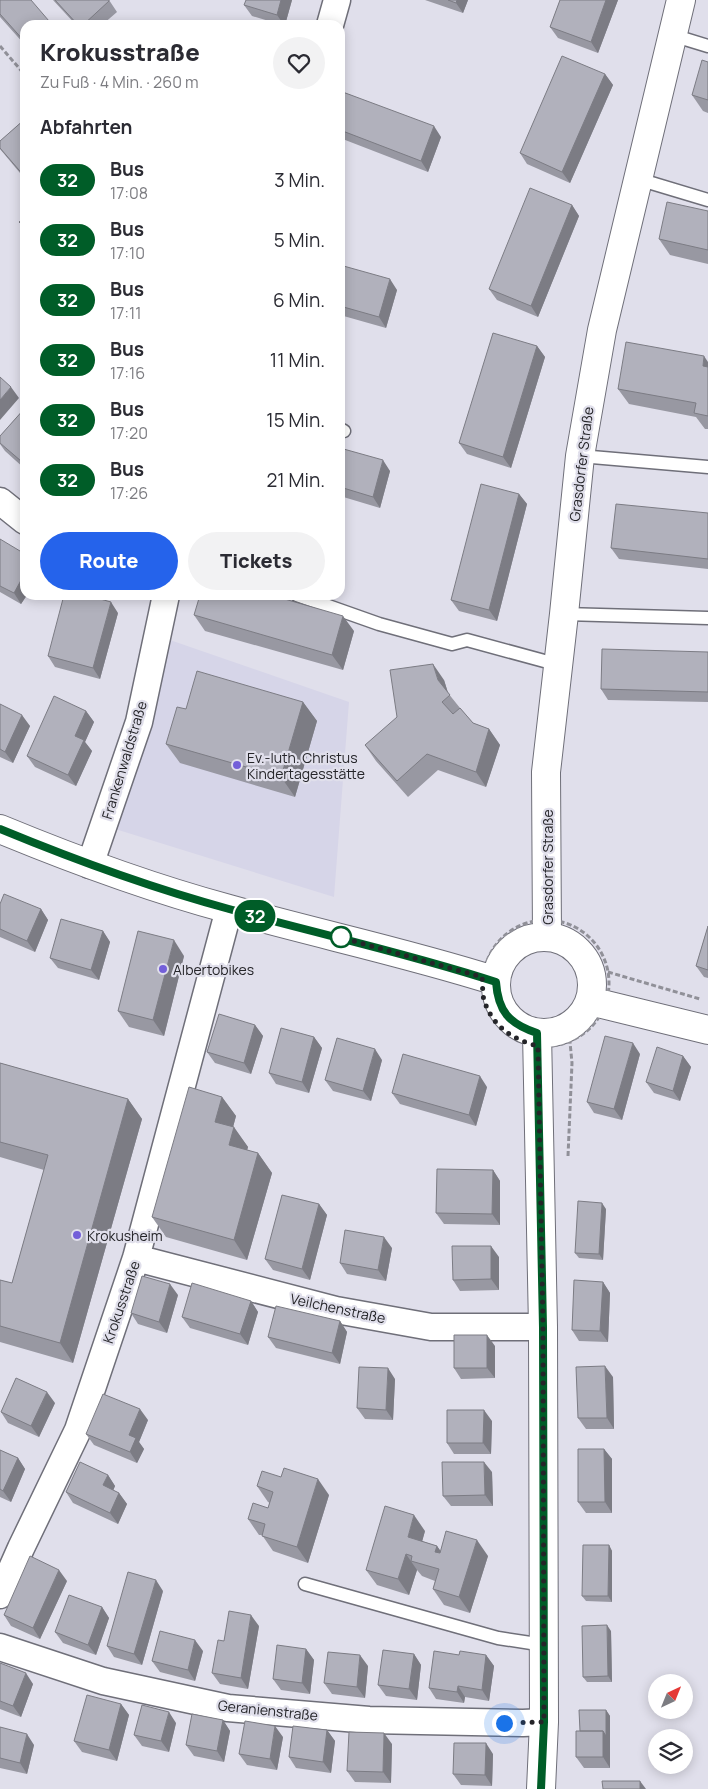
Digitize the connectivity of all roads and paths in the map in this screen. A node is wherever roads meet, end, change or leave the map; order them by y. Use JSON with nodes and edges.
{"nodes":[{"id":1,"x":337,"y":0,"type":"edge"},
{"id":2,"x":681,"y":0,"type":"edge"},
{"id":3,"x":331,"y":20,"type":"edge"},
{"id":4,"x":672,"y":35,"type":"junction"},
{"id":5,"x":0,"y":46,"type":"edge"},
{"id":6,"x":708,"y":46,"type":"edge"},
{"id":7,"x":20,"y":69,"type":"edge"},
{"id":8,"x":638,"y":179,"type":"junction"},
{"id":9,"x":708,"y":200,"type":"edge"},
{"id":10,"x":580,"y":456,"type":"junction"},
{"id":11,"x":708,"y":467,"type":"edge"},
{"id":12,"x":0,"y":502,"type":"edge"},
{"id":13,"x":20,"y":517,"type":"edge"},
{"id":14,"x":163,"y":600,"type":"edge"},
{"id":15,"x":311,"y":600,"type":"edge"},
{"id":16,"x":564,"y":614,"type":"junction"},
{"id":17,"x":708,"y":618,"type":"edge"},
{"id":18,"x":559,"y":665,"type":"junction"},
{"id":19,"x":0,"y":829,"type":"edge"},
{"id":20,"x":90,"y":865,"type":"junction"},
{"id":21,"x":229,"y":909,"type":"junction"},
{"id":22,"x":547,"y":928,"type":"junction"},
{"id":23,"x":608,"y":972,"type":"junction"},
{"id":24,"x":489,"y":979,"type":"junction"},
{"id":25,"x":708,"y":1001,"type":"edge"},
{"id":26,"x":598,"y":1003,"type":"junction"},
{"id":27,"x":708,"y":1030,"type":"edge"},
{"id":28,"x":538,"y":1040,"type":"junction"},
{"id":29,"x":136,"y":1258,"type":"junction"},
{"id":30,"x":543,"y":1327,"type":"junction"},
{"id":31,"x":10,"y":1543,"type":"edge"},
{"id":32,"x":305,"y":1584,"type":"dead end"},
{"id":33,"x":0,"y":1595,"type":"edge"},
{"id":34,"x":544,"y":1645,"type":"junction"},
{"id":35,"x":0,"y":1647,"type":"edge"},
{"id":36,"x":544,"y":1722,"type":"junction"},
{"id":37,"x":541,"y":1789,"type":"edge"}],
"edges":[{"from":1,"to":3,"type":"street"},
{"from":2,"to":4,"type":"street","name":"Grasdorfer Straße"},
{"from":4,"to":6,"type":"lane"},
{"from":4,"to":8,"type":"street","name":"Grasdorfer Straße"},
{"from":5,"to":7,"type":"path"},
{"from":8,"to":9,"type":"lane"},
{"from":8,"to":10,"type":"street","name":"Grasdorfer Straße"},
{"from":10,"to":11,"type":"lane"},
{"from":10,"to":16,"type":"street","name":"Grasdorfer Straße"},
{"from":12,"to":13,"type":"street"},
{"from":14,"to":20,"type":"street","name":"Frankenwaldstraße"},
{"from":15,"to":18,"type":"lane"},
{"from":16,"to":17,"type":"lane"},
{"from":16,"to":18,"type":"street","name":"Grasdorfer Straße"},
{"from":18,"to":22,"type":"street","name":"Grasdorfer Straße"},
{"from":19,"to":20,"type":"street"},
{"from":20,"to":21,"type":"street"},
{"from":21,"to":24,"type":"street"},
{"from":21,"to":29,"type":"street","name":"Krokusstraße"},
{"from":22,"to":23,"type":"path"},
{"from":22,"to":24,"type":"street"},
{"from":22,"to":24,"type":"path"},
{"from":22,"to":26,"type":"street"},
{"from":23,"to":25,"type":"path"},
{"from":23,"to":26,"type":"path"},
{"from":24,"to":28,"type":"street"},
{"from":24,"to":28,"type":"path"},
{"from":26,"to":27,"type":"street"},
{"from":26,"to":28,"type":"street"},
{"from":26,"to":28,"type":"path"},
{"from":28,"to":30,"type":"street"},
{"from":29,"to":30,"type":"street","name":"Veilchenstraße"},
{"from":29,"to":31,"type":"street","name":"Krokusstraße"},
{"from":30,"to":34,"type":"street"},
{"from":31,"to":33,"type":"street","name":"Krokusstraße"},
{"from":32,"to":34,"type":"lane"},
{"from":34,"to":36,"type":"street"},
{"from":35,"to":36,"type":"street","name":"Geranienstraße"},
{"from":36,"to":37,"type":"street"}]}
